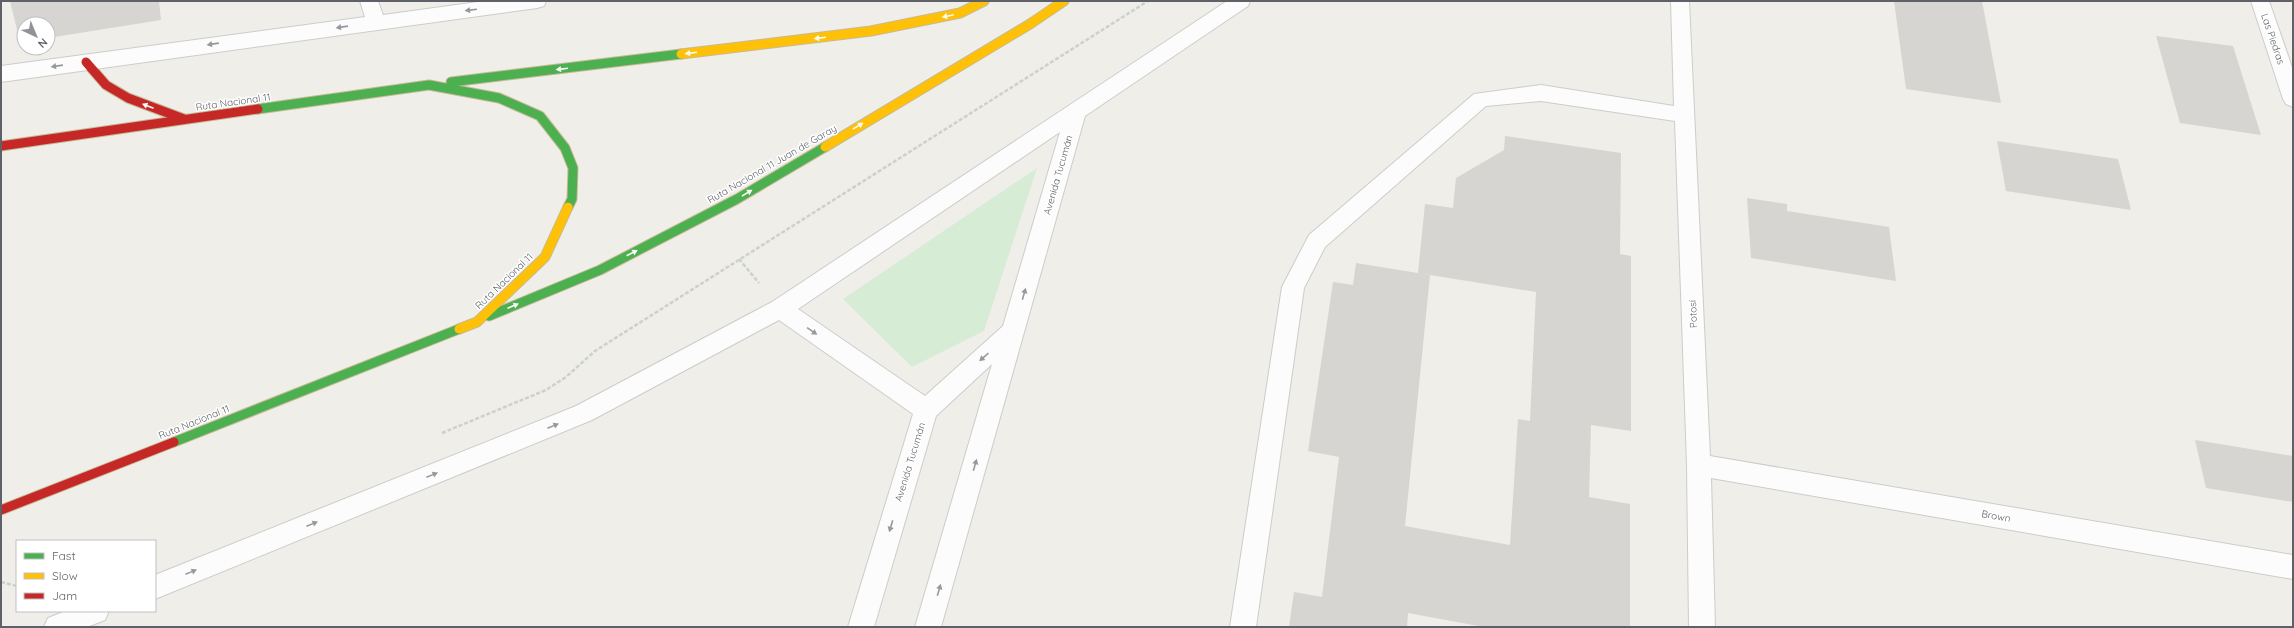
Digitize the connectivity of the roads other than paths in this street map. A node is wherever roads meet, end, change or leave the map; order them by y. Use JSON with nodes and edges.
{"nodes":[{"id":1,"x":369,"y":1,"type":"edge"},
{"id":2,"x":537,"y":1,"type":"edge"},
{"id":3,"x":984,"y":1,"type":"edge"},
{"id":4,"x":1064,"y":1,"type":"edge"},
{"id":5,"x":1241,"y":1,"type":"edge"},
{"id":6,"x":1680,"y":1,"type":"edge"},
{"id":7,"x":2260,"y":1,"type":"edge"},
{"id":8,"x":376,"y":22,"type":"junction"},
{"id":9,"x":86,"y":62,"type":"junction"},
{"id":10,"x":1,"y":74,"type":"edge"},
{"id":11,"x":430,"y":84,"type":"junction"},
{"id":12,"x":2293,"y":99,"type":"edge"},
{"id":13,"x":1076,"y":111,"type":"junction"},
{"id":14,"x":1684,"y":115,"type":"junction"},
{"id":15,"x":185,"y":120,"type":"junction"},
{"id":16,"x":1,"y":146,"type":"edge"},
{"id":17,"x":780,"y":309,"type":"junction"},
{"id":18,"x":477,"y":322,"type":"junction"},
{"id":19,"x":1013,"y":331,"type":"junction"},
{"id":20,"x":926,"y":410,"type":"junction"},
{"id":21,"x":1699,"y":465,"type":"junction"},
{"id":22,"x":1,"y":510,"type":"edge"},
{"id":23,"x":2293,"y":567,"type":"edge"},
{"id":24,"x":156,"y":587,"type":"edge"},
{"id":25,"x":94,"y":612,"type":"edge"},
{"id":26,"x":57,"y":627,"type":"edge"},
{"id":27,"x":861,"y":627,"type":"edge"},
{"id":28,"x":928,"y":627,"type":"edge"},
{"id":29,"x":1243,"y":627,"type":"edge"},
{"id":30,"x":1702,"y":627,"type":"edge"}],
"edges":[{"from":1,"to":8,"type":"street"},
{"from":2,"to":8,"type":"street","one_way":true},
{"from":3,"to":11,"type":"highway","one_way":true},
{"from":18,"to":4,"type":"highway","name":"Ruta Nacional 11 Juan de Garay","one_way":true},
{"from":5,"to":13,"type":"street"},
{"from":6,"to":14,"type":"street","name":"Potosí"},
{"from":7,"to":12,"type":"street","name":"Las Piedras"},
{"from":8,"to":9,"type":"street","one_way":true},
{"from":9,"to":10,"type":"street","one_way":true},
{"from":15,"to":9,"type":"highway","one_way":true},
{"from":11,"to":15,"type":"highway","name":"Ruta Nacional 11"},
{"from":11,"to":18,"type":"highway","name":"Ruta Nacional 11"},
{"from":13,"to":17,"type":"street"},
{"from":19,"to":13,"type":"street","name":"Avenida Tucumán","one_way":true},
{"from":14,"to":21,"type":"street","name":"Potosí"},
{"from":14,"to":29,"type":"street"},
{"from":15,"to":16,"type":"highway","name":"Ruta Nacional 11"},
{"from":17,"to":20,"type":"street","one_way":true},
{"from":24,"to":17,"type":"street","one_way":true},
{"from":18,"to":22,"type":"highway","name":"Ruta Nacional 11"},
{"from":19,"to":20,"type":"street","name":"Avenida Tucumán","one_way":true},
{"from":28,"to":19,"type":"street","name":"Avenida Tucumán","one_way":true},
{"from":20,"to":27,"type":"street","name":"Avenida Tucumán","one_way":true},
{"from":21,"to":23,"type":"street","name":"Brown"},
{"from":21,"to":30,"type":"street","name":"Potosí"},
{"from":25,"to":26,"type":"street"}]}
